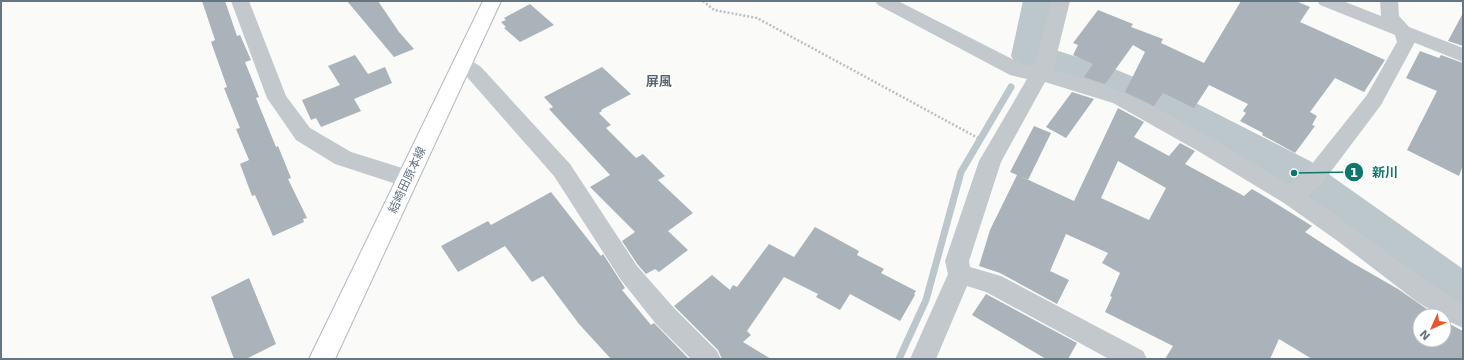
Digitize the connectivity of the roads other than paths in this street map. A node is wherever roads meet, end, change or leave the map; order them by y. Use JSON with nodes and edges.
{"nodes":[{"id":1,"x":240,"y":1,"type":"edge"},
{"id":2,"x":492,"y":1,"type":"edge"},
{"id":3,"x":884,"y":1,"type":"edge"},
{"id":4,"x":1061,"y":1,"type":"edge"},
{"id":5,"x":1326,"y":1,"type":"edge"},
{"id":6,"x":1389,"y":1,"type":"edge"},
{"id":7,"x":1403,"y":32,"type":"junction"},
{"id":8,"x":1463,"y":55,"type":"edge"},
{"id":9,"x":462,"y":64,"type":"junction"},
{"id":10,"x":1039,"y":74,"type":"junction"},
{"id":11,"x":408,"y":178,"type":"junction"},
{"id":12,"x":1292,"y":197,"type":"junction"},
{"id":13,"x":960,"y":274,"type":"junction"},
{"id":14,"x":1463,"y":317,"type":"edge"},
{"id":15,"x":322,"y":359,"type":"edge"},
{"id":16,"x":708,"y":359,"type":"edge"},
{"id":17,"x":923,"y":359,"type":"edge"},
{"id":18,"x":1134,"y":359,"type":"edge"}],
"edges":[{"from":1,"to":11,"type":"street"},
{"from":2,"to":9,"type":"main road","name":"結崎田原本線"},
{"from":3,"to":10,"type":"street"},
{"from":4,"to":10,"type":"street"},
{"from":5,"to":7,"type":"street"},
{"from":6,"to":7,"type":"street"},
{"from":7,"to":8,"type":"street"},
{"from":7,"to":12,"type":"street"},
{"from":9,"to":11,"type":"main road","name":"結崎田原本線"},
{"from":9,"to":16,"type":"street"},
{"from":10,"to":12,"type":"street"},
{"from":10,"to":13,"type":"street"},
{"from":11,"to":15,"type":"main road","name":"結崎田原本線"},
{"from":12,"to":14,"type":"street"},
{"from":13,"to":17,"type":"street"},
{"from":13,"to":18,"type":"street"}]}
